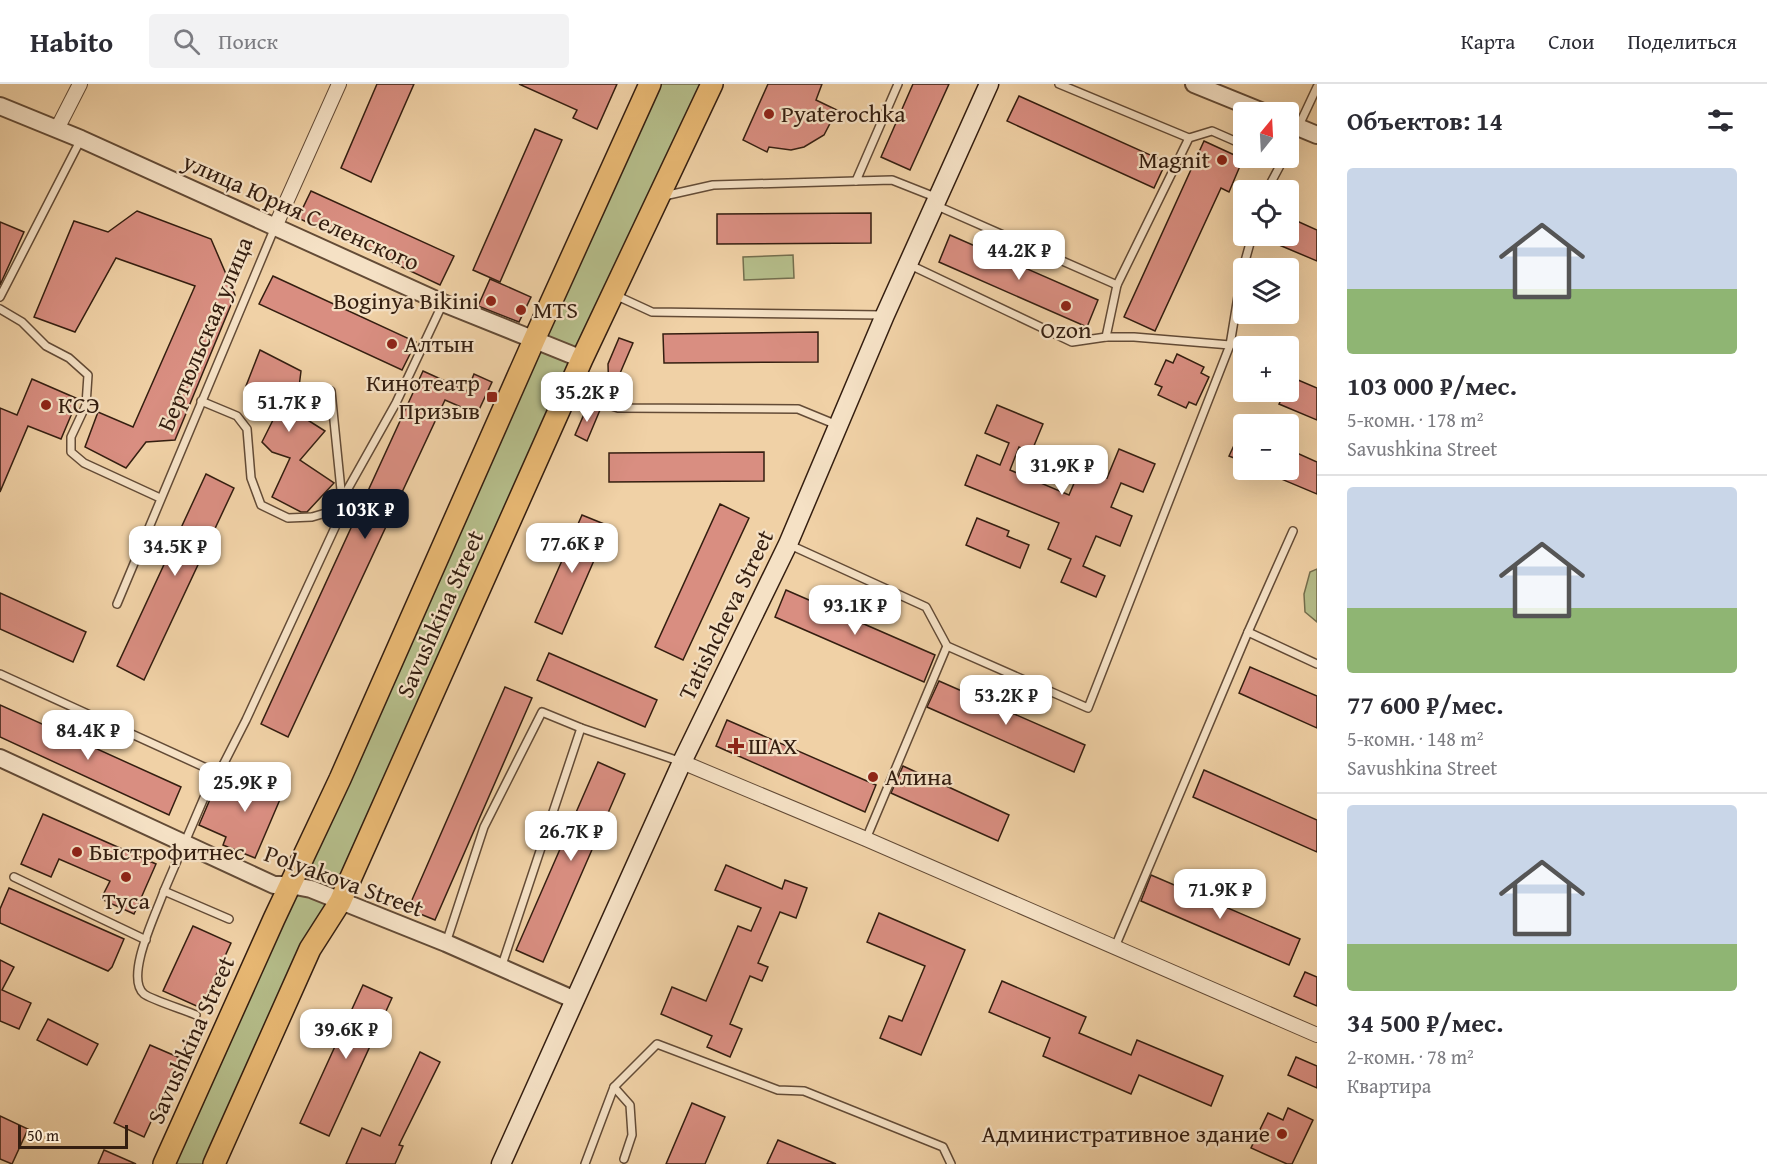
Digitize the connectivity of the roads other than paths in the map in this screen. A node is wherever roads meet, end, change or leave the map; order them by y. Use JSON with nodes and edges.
{"nodes":[{"id":1,"x":80,"y":84,"type":"edge"},
{"id":2,"x":339,"y":84,"type":"edge"},
{"id":3,"x":650,"y":84,"type":"edge"},
{"id":4,"x":712,"y":84,"type":"edge"},
{"id":5,"x":898,"y":84,"type":"edge"},
{"id":6,"x":989,"y":84,"type":"edge"},
{"id":7,"x":1059,"y":84,"type":"edge"},
{"id":8,"x":1194,"y":84,"type":"edge"},
{"id":9,"x":1317,"y":87,"type":"edge"},
{"id":10,"x":1238,"y":102,"type":"edge"},
{"id":11,"x":0,"y":106,"type":"edge"},
{"id":12,"x":1299,"y":117,"type":"edge"},
{"id":13,"x":1299,"y":127,"type":"edge"},
{"id":14,"x":57,"y":129,"type":"junction"},
{"id":15,"x":1317,"y":135,"type":"edge"},
{"id":16,"x":1189,"y":138,"type":"junction"},
{"id":17,"x":81,"y":139,"type":"junction"},
{"id":18,"x":1233,"y":141,"type":"edge"},
{"id":19,"x":856,"y":181,"type":"junction"},
{"id":20,"x":660,"y":196,"type":"junction"},
{"id":21,"x":936,"y":201,"type":"junction"},
{"id":22,"x":275,"y":227,"type":"junction"},
{"id":23,"x":1249,"y":246,"type":"edge"},
{"id":24,"x":908,"y":264,"type":"junction"},
{"id":25,"x":1117,"y":285,"type":"junction"},
{"id":26,"x":614,"y":295,"type":"junction"},
{"id":27,"x":0,"y":297,"type":"edge"},
{"id":28,"x":443,"y":303,"type":"junction"},
{"id":29,"x":0,"y":309,"type":"edge"},
{"id":30,"x":885,"y":315,"type":"junction"},
{"id":31,"x":1106,"y":337,"type":"junction"},
{"id":32,"x":534,"y":340,"type":"junction"},
{"id":33,"x":1230,"y":345,"type":"junction"},
{"id":34,"x":582,"y":359,"type":"junction"},
{"id":35,"x":331,"y":391,"type":"dead end"},
{"id":36,"x":568,"y":392,"type":"junction"},
{"id":37,"x":201,"y":401,"type":"junction"},
{"id":38,"x":837,"y":425,"type":"junction"},
{"id":39,"x":160,"y":498,"type":"junction"},
{"id":40,"x":342,"y":500,"type":"junction"},
{"id":41,"x":336,"y":510,"type":"junction"},
{"id":42,"x":1293,"y":531,"type":"dead end"},
{"id":43,"x":788,"y":544,"type":"junction"},
{"id":44,"x":117,"y":604,"type":"dead end"},
{"id":45,"x":1248,"y":632,"type":"junction"},
{"id":46,"x":948,"y":646,"type":"junction"},
{"id":47,"x":1317,"y":664,"type":"edge"},
{"id":48,"x":0,"y":674,"type":"edge"},
{"id":49,"x":581,"y":728,"type":"junction"},
{"id":50,"x":0,"y":758,"type":"edge"},
{"id":51,"x":682,"y":762,"type":"junction"},
{"id":52,"x":215,"y":772,"type":"junction"},
{"id":53,"x":866,"y":839,"type":"junction"},
{"id":54,"x":184,"y":844,"type":"junction"},
{"id":55,"x":14,"y":877,"type":"dead end"},
{"id":56,"x":290,"y":885,"type":"junction"},
{"id":57,"x":164,"y":891,"type":"junction"},
{"id":58,"x":340,"y":902,"type":"junction"},
{"id":59,"x":229,"y":919,"type":"dead end"},
{"id":60,"x":146,"y":940,"type":"junction"},
{"id":61,"x":446,"y":943,"type":"junction"},
{"id":62,"x":1115,"y":946,"type":"junction"},
{"id":63,"x":501,"y":968,"type":"junction"},
{"id":64,"x":575,"y":1000,"type":"junction"},
{"id":65,"x":196,"y":1015,"type":"dead end"},
{"id":66,"x":1317,"y":1035,"type":"edge"},
{"id":67,"x":614,"y":1087,"type":"junction"},
{"id":68,"x":624,"y":1159,"type":"dead end"},
{"id":69,"x":164,"y":1164,"type":"edge"},
{"id":70,"x":214,"y":1164,"type":"edge"},
{"id":71,"x":501,"y":1164,"type":"edge"},
{"id":72,"x":585,"y":1164,"type":"edge"},
{"id":73,"x":951,"y":1164,"type":"edge"}],
"edges":[{"from":1,"to":14,"type":"street"},
{"from":2,"to":22,"type":"street","name":"Бертюльская улица"},
{"from":3,"to":32,"type":"highway","name":"Savushkina Street"},
{"from":4,"to":20,"type":"highway","name":"Savushkina Street"},
{"from":5,"to":19,"type":"lane"},
{"from":6,"to":21,"type":"main road","name":"Tatishcheva Street"},
{"from":7,"to":16,"type":"lane"},
{"from":8,"to":10,"type":"street"},
{"from":9,"to":12,"type":"lane"},
{"from":11,"to":14,"type":"street","name":"улица Юрия Селенского"},
{"from":13,"to":15,"type":"street"},
{"from":14,"to":17,"type":"street","name":"улица Юрия Селенского"},
{"from":16,"to":18,"type":"lane"},
{"from":16,"to":25,"type":"lane"},
{"from":17,"to":22,"type":"street","name":"улица Юрия Селенского"},
{"from":17,"to":27,"type":"lane"},
{"from":19,"to":20,"type":"lane"},
{"from":19,"to":21,"type":"lane"},
{"from":20,"to":26,"type":"highway","name":"Savushkina Street"},
{"from":21,"to":24,"type":"main road","name":"Tatishcheva Street"},
{"from":21,"to":25,"type":"lane"},
{"from":22,"to":28,"type":"street","name":"улица Юрия Селенского"},
{"from":22,"to":37,"type":"lane","name":"Бертюльская улица"},
{"from":23,"to":33,"type":"lane"},
{"from":24,"to":30,"type":"main road","name":"Tatishcheva Street"},
{"from":24,"to":31,"type":"lane"},
{"from":25,"to":31,"type":"lane"},
{"from":26,"to":30,"type":"lane"},
{"from":26,"to":34,"type":"highway","name":"Savushkina Street"},
{"from":28,"to":32,"type":"street","name":"улица Юрия Селенского"},
{"from":28,"to":40,"type":"lane"},
{"from":29,"to":39,"type":"lane"},
{"from":30,"to":38,"type":"main road","name":"Tatishcheva Street"},
{"from":31,"to":33,"type":"lane"},
{"from":32,"to":34,"type":"street","name":"улица Юрия Селенского"},
{"from":32,"to":56,"type":"highway","name":"Savushkina Street"},
{"from":33,"to":46,"type":"lane"},
{"from":34,"to":36,"type":"highway","name":"Savushkina Street"},
{"from":35,"to":40,"type":"lane"},
{"from":36,"to":38,"type":"lane"},
{"from":36,"to":58,"type":"highway","name":"Savushkina Street"},
{"from":37,"to":39,"type":"lane","name":"Бертюльская улица"},
{"from":37,"to":41,"type":"lane"},
{"from":38,"to":43,"type":"main road","name":"Tatishcheva Street"},
{"from":39,"to":44,"type":"lane","name":"Бертюльская улица"},
{"from":40,"to":41,"type":"lane"},
{"from":41,"to":52,"type":"lane"},
{"from":42,"to":45,"type":"lane"},
{"from":43,"to":46,"type":"lane"},
{"from":43,"to":51,"type":"main road","name":"Tatishcheva Street"},
{"from":45,"to":47,"type":"lane"},
{"from":45,"to":62,"type":"lane"},
{"from":46,"to":53,"type":"lane"},
{"from":48,"to":52,"type":"lane"},
{"from":49,"to":51,"type":"lane"},
{"from":49,"to":61,"type":"lane"},
{"from":49,"to":63,"type":"lane"},
{"from":50,"to":54,"type":"street","name":"Polyakova Street"},
{"from":51,"to":53,"type":"street"},
{"from":51,"to":64,"type":"main road","name":"Tatishcheva Street"},
{"from":52,"to":54,"type":"lane"},
{"from":53,"to":62,"type":"street"},
{"from":54,"to":56,"type":"street","name":"Polyakova Street"},
{"from":54,"to":57,"type":"lane"},
{"from":55,"to":60,"type":"lane"},
{"from":56,"to":58,"type":"street","name":"Polyakova Street"},
{"from":56,"to":69,"type":"highway","name":"Savushkina Street"},
{"from":57,"to":59,"type":"lane"},
{"from":57,"to":60,"type":"lane"},
{"from":58,"to":61,"type":"street","name":"Polyakova Street"},
{"from":58,"to":70,"type":"highway","name":"Savushkina Street"},
{"from":60,"to":65,"type":"lane"},
{"from":61,"to":63,"type":"street","name":"Polyakova Street"},
{"from":62,"to":66,"type":"street"},
{"from":63,"to":64,"type":"street","name":"Polyakova Street"},
{"from":64,"to":71,"type":"main road","name":"Tatishcheva Street"},
{"from":67,"to":68,"type":"lane"},
{"from":67,"to":72,"type":"lane"},
{"from":67,"to":73,"type":"lane"}]}
